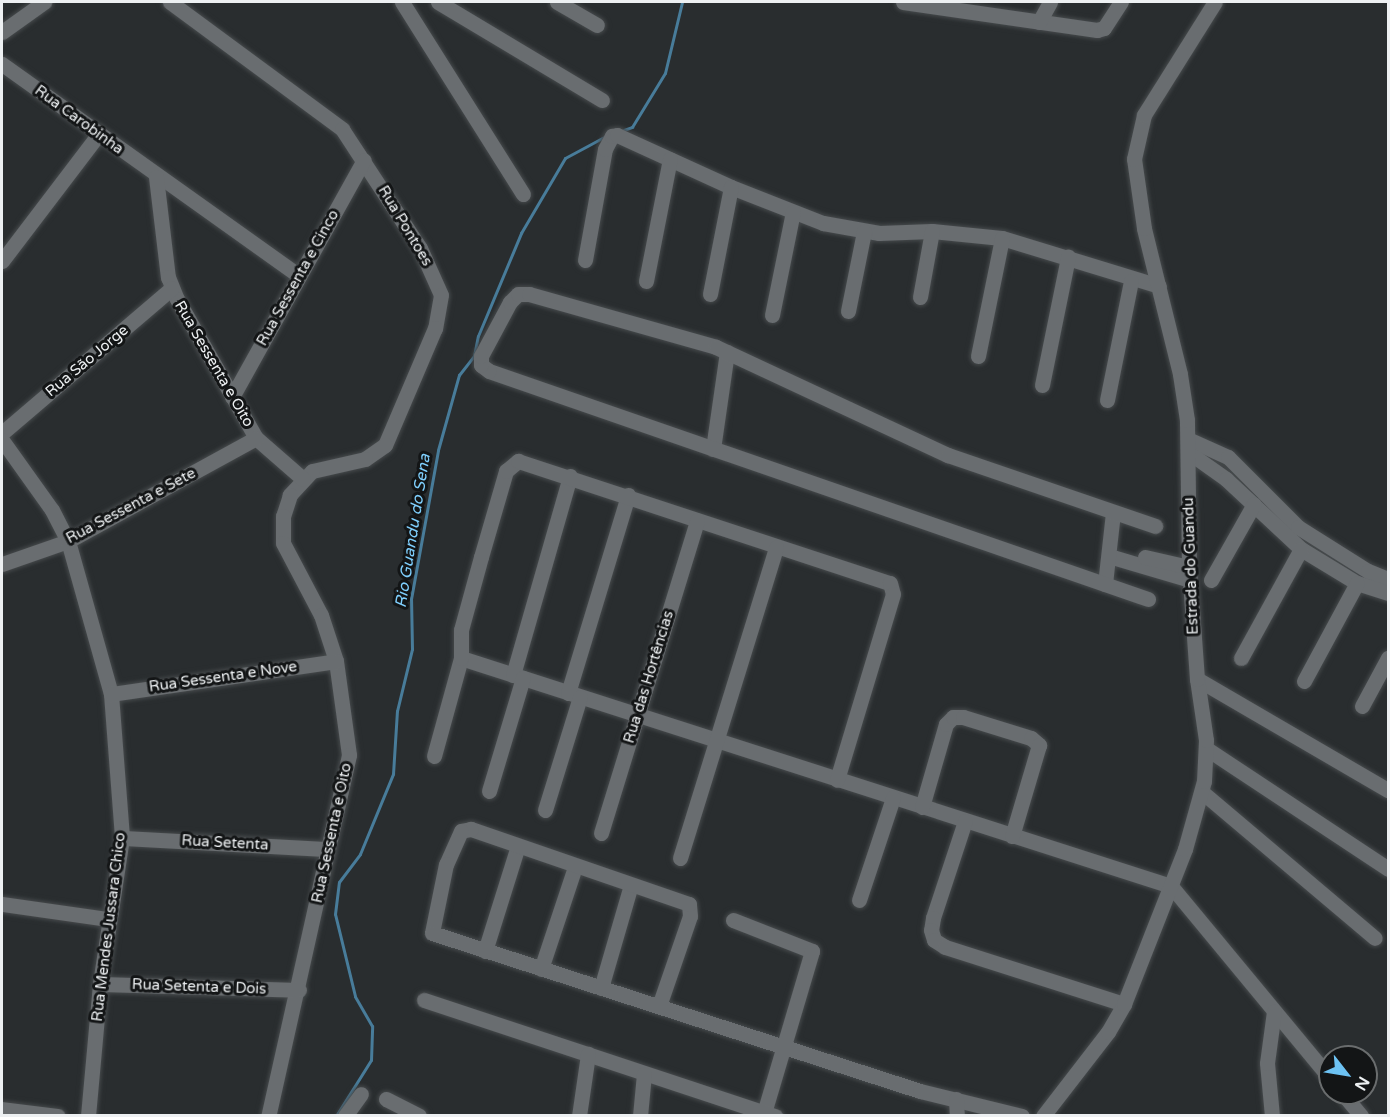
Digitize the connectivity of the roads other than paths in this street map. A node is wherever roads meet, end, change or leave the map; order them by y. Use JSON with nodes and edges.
{"nodes":[{"id":1,"x":44,"y":2,"type":"edge"},
{"id":2,"x":170,"y":2,"type":"edge"},
{"id":3,"x":402,"y":2,"type":"edge"},
{"id":4,"x":438,"y":2,"type":"edge"},
{"id":5,"x":557,"y":2,"type":"edge"},
{"id":6,"x":907,"y":2,"type":"edge"},
{"id":7,"x":1050,"y":2,"type":"edge"},
{"id":8,"x":1121,"y":2,"type":"edge"},
{"id":9,"x":1215,"y":2,"type":"edge"},
{"id":10,"x":973,"y":6,"type":"edge"},
{"id":11,"x":1039,"y":22,"type":"junction"},
{"id":12,"x":597,"y":25,"type":"dead end"},
{"id":13,"x":2,"y":32,"type":"edge"},
{"id":14,"x":2,"y":64,"type":"edge"},
{"id":15,"x":602,"y":100,"type":"dead end"},
{"id":16,"x":98,"y":135,"type":"junction"},
{"id":17,"x":670,"y":159,"type":"junction"},
{"id":18,"x":364,"y":160,"type":"junction"},
{"id":19,"x":156,"y":177,"type":"junction"},
{"id":20,"x":731,"y":187,"type":"junction"},
{"id":21,"x":523,"y":194,"type":"dead end"},
{"id":22,"x":793,"y":212,"type":"junction"},
{"id":23,"x":932,"y":231,"type":"junction"},
{"id":24,"x":864,"y":232,"type":"junction"},
{"id":25,"x":1002,"y":238,"type":"junction"},
{"id":26,"x":1068,"y":257,"type":"junction"},
{"id":27,"x":585,"y":260,"type":"dead end"},
{"id":28,"x":2,"y":261,"type":"edge"},
{"id":29,"x":299,"y":276,"type":"junction"},
{"id":30,"x":1131,"y":280,"type":"junction"},
{"id":31,"x":646,"y":281,"type":"dead end"},
{"id":32,"x":1159,"y":286,"type":"junction"},
{"id":33,"x":172,"y":288,"type":"junction"},
{"id":34,"x":710,"y":294,"type":"dead end"},
{"id":35,"x":920,"y":297,"type":"dead end"},
{"id":36,"x":848,"y":311,"type":"dead end"},
{"id":37,"x":772,"y":315,"type":"dead end"},
{"id":38,"x":727,"y":352,"type":"junction"},
{"id":39,"x":978,"y":356,"type":"dead end"},
{"id":40,"x":1042,"y":385,"type":"dead end"},
{"id":41,"x":232,"y":398,"type":"junction"},
{"id":42,"x":1107,"y":400,"type":"dead end"},
{"id":43,"x":2,"y":433,"type":"edge"},
{"id":44,"x":256,"y":438,"type":"junction"},
{"id":45,"x":2,"y":440,"type":"edge"},
{"id":46,"x":1188,"y":446,"type":"junction"},
{"id":47,"x":713,"y":448,"type":"junction"},
{"id":48,"x":570,"y":476,"type":"junction"},
{"id":49,"x":303,"y":479,"type":"junction"},
{"id":50,"x":628,"y":495,"type":"junction"},
{"id":51,"x":1254,"y":504,"type":"junction"},
{"id":52,"x":1113,"y":513,"type":"junction"},
{"id":53,"x":697,"y":520,"type":"junction"},
{"id":54,"x":1155,"y":526,"type":"dead end"},
{"id":55,"x":68,"y":541,"type":"junction"},
{"id":56,"x":776,"y":547,"type":"junction"},
{"id":57,"x":1301,"y":549,"type":"junction"},
{"id":58,"x":1110,"y":551,"type":"junction"},
{"id":59,"x":2,"y":564,"type":"edge"},
{"id":60,"x":1190,"y":574,"type":"junction"},
{"id":61,"x":1389,"y":579,"type":"edge"},
{"id":62,"x":1211,"y":580,"type":"dead end"},
{"id":63,"x":1357,"y":583,"type":"junction"},
{"id":64,"x":1105,"y":584,"type":"junction"},
{"id":65,"x":1389,"y":593,"type":"edge"},
{"id":66,"x":1148,"y":599,"type":"dead end"},
{"id":67,"x":461,"y":658,"type":"junction"},
{"id":68,"x":1241,"y":658,"type":"dead end"},
{"id":69,"x":1389,"y":658,"type":"edge"},
{"id":70,"x":336,"y":661,"type":"junction"},
{"id":71,"x":518,"y":677,"type":"junction"},
{"id":72,"x":1197,"y":679,"type":"junction"},
{"id":73,"x":1304,"y":681,"type":"dead end"},
{"id":74,"x":111,"y":694,"type":"junction"},
{"id":75,"x":574,"y":695,"type":"junction"},
{"id":76,"x":1362,"y":706,"type":"dead end"},
{"id":77,"x":637,"y":715,"type":"junction"},
{"id":78,"x":718,"y":742,"type":"junction"},
{"id":79,"x":1207,"y":749,"type":"junction"},
{"id":80,"x":434,"y":756,"type":"dead end"},
{"id":81,"x":837,"y":780,"type":"junction"},
{"id":82,"x":1389,"y":790,"type":"edge"},
{"id":83,"x":489,"y":791,"type":"dead end"},
{"id":84,"x":1202,"y":792,"type":"junction"},
{"id":85,"x":892,"y":798,"type":"junction"},
{"id":86,"x":922,"y":807,"type":"junction"},
{"id":87,"x":545,"y":810,"type":"dead end"},
{"id":88,"x":965,"y":821,"type":"junction"},
{"id":89,"x":601,"y":833,"type":"dead end"},
{"id":90,"x":1012,"y":836,"type":"junction"},
{"id":91,"x":122,"y":838,"type":"junction"},
{"id":92,"x":518,"y":846,"type":"junction"},
{"id":93,"x":327,"y":849,"type":"junction"},
{"id":94,"x":680,"y":858,"type":"dead end"},
{"id":95,"x":575,"y":867,"type":"junction"},
{"id":96,"x":1389,"y":869,"type":"edge"},
{"id":97,"x":631,"y":885,"type":"junction"},
{"id":98,"x":1171,"y":886,"type":"junction"},
{"id":99,"x":859,"y":900,"type":"dead end"},
{"id":100,"x":2,"y":904,"type":"edge"},
{"id":101,"x":108,"y":919,"type":"junction"},
{"id":102,"x":733,"y":920,"type":"dead end"},
{"id":103,"x":1375,"y":938,"type":"dead end"},
{"id":104,"x":485,"y":951,"type":"junction"},
{"id":105,"x":541,"y":969,"type":"junction"},
{"id":106,"x":100,"y":984,"type":"junction"},
{"id":107,"x":601,"y":988,"type":"junction"},
{"id":108,"x":299,"y":990,"type":"junction"},
{"id":109,"x":424,"y":1000,"type":"dead end"},
{"id":110,"x":1124,"y":1004,"type":"junction"},
{"id":111,"x":659,"y":1006,"type":"junction"},
{"id":112,"x":1274,"y":1011,"type":"junction"},
{"id":113,"x":784,"y":1047,"type":"junction"},
{"id":114,"x":588,"y":1054,"type":"junction"},
{"id":115,"x":1318,"y":1064,"type":"edge"},
{"id":116,"x":644,"y":1074,"type":"junction"},
{"id":117,"x":361,"y":1094,"type":"dead end"},
{"id":118,"x":386,"y":1099,"type":"dead end"},
{"id":119,"x":956,"y":1099,"type":"junction"},
{"id":120,"x":2,"y":1109,"type":"edge"},
{"id":121,"x":767,"y":1114,"type":"edge"},
{"id":122,"x":58,"y":1116,"type":"edge"},
{"id":123,"x":88,"y":1116,"type":"edge"},
{"id":124,"x":268,"y":1116,"type":"edge"},
{"id":125,"x":345,"y":1116,"type":"edge"},
{"id":126,"x":419,"y":1116,"type":"edge"},
{"id":127,"x":579,"y":1116,"type":"edge"},
{"id":128,"x":640,"y":1116,"type":"edge"},
{"id":129,"x":957,"y":1116,"type":"edge"},
{"id":130,"x":1022,"y":1116,"type":"edge"},
{"id":131,"x":1043,"y":1116,"type":"edge"},
{"id":132,"x":1272,"y":1116,"type":"edge"}],
"edges":[{"from":1,"to":13,"type":"street"},
{"from":2,"to":18,"type":"street","name":"Rua Pontoes"},
{"from":3,"to":21,"type":"street"},
{"from":4,"to":15,"type":"street"},
{"from":5,"to":12,"type":"street"},
{"from":6,"to":10,"type":"street"},
{"from":7,"to":11,"type":"street"},
{"from":8,"to":11,"type":"street"},
{"from":9,"to":32,"type":"street","name":"Estrada do Guandu"},
{"from":10,"to":11,"type":"street"},
{"from":14,"to":16,"type":"street","name":"Rua Carobinha"},
{"from":16,"to":19,"type":"street","name":"Rua Carobinha"},
{"from":16,"to":28,"type":"street"},
{"from":17,"to":20,"type":"street"},
{"from":17,"to":27,"type":"street"},
{"from":17,"to":31,"type":"street"},
{"from":18,"to":29,"type":"street","name":"Rua Sessenta e Cinco"},
{"from":18,"to":49,"type":"street","name":"Rua Pontoes"},
{"from":19,"to":29,"type":"street","name":"Rua Carobinha"},
{"from":19,"to":33,"type":"street","name":"Rua Sessenta e Oito"},
{"from":20,"to":22,"type":"street"},
{"from":20,"to":34,"type":"street"},
{"from":22,"to":24,"type":"street"},
{"from":22,"to":37,"type":"street"},
{"from":23,"to":24,"type":"street"},
{"from":23,"to":25,"type":"street"},
{"from":23,"to":35,"type":"street"},
{"from":24,"to":36,"type":"street"},
{"from":25,"to":26,"type":"street"},
{"from":25,"to":39,"type":"street"},
{"from":26,"to":30,"type":"street"},
{"from":26,"to":40,"type":"street"},
{"from":29,"to":41,"type":"street","name":"Rua Sessenta e Cinco"},
{"from":30,"to":32,"type":"street"},
{"from":30,"to":42,"type":"street"},
{"from":32,"to":46,"type":"street","name":"Estrada do Guandu"},
{"from":33,"to":41,"type":"street","name":"Rua Sessenta e Oito"},
{"from":33,"to":43,"type":"street","name":"Rua São Jorge"},
{"from":38,"to":47,"type":"street"},
{"from":38,"to":47,"type":"street"},
{"from":38,"to":52,"type":"street"},
{"from":41,"to":44,"type":"street","name":"Rua Sessenta e Oito"},
{"from":44,"to":49,"type":"street","name":"Rua Sessenta e Oito"},
{"from":44,"to":55,"type":"street","name":"Rua Sessenta e Sete"},
{"from":45,"to":55,"type":"street","name":"Rua Mendes Jussara Chico"},
{"from":46,"to":51,"type":"street"},
{"from":46,"to":60,"type":"street","name":"Estrada do Guandu"},
{"from":46,"to":61,"type":"street"},
{"from":47,"to":64,"type":"street"},
{"from":48,"to":50,"type":"street"},
{"from":48,"to":67,"type":"street"},
{"from":48,"to":71,"type":"street"},
{"from":49,"to":70,"type":"street","name":"Rua Sessenta e Oito"},
{"from":50,"to":53,"type":"street"},
{"from":50,"to":75,"type":"street"},
{"from":51,"to":57,"type":"street"},
{"from":51,"to":62,"type":"street"},
{"from":52,"to":54,"type":"street"},
{"from":52,"to":58,"type":"street"},
{"from":53,"to":56,"type":"street"},
{"from":53,"to":77,"type":"street","name":"Rua das Hortências"},
{"from":55,"to":59,"type":"street","name":"Rua Sessenta e Sete"},
{"from":55,"to":74,"type":"street","name":"Rua Mendes Jussara Chico"},
{"from":56,"to":78,"type":"street"},
{"from":56,"to":81,"type":"street"},
{"from":57,"to":63,"type":"street"},
{"from":57,"to":68,"type":"street"},
{"from":58,"to":60,"type":"street"},
{"from":58,"to":64,"type":"street"},
{"from":60,"to":72,"type":"street","name":"Estrada do Guandu"},
{"from":63,"to":65,"type":"street"},
{"from":63,"to":73,"type":"street"},
{"from":64,"to":66,"type":"street"},
{"from":67,"to":71,"type":"street"},
{"from":67,"to":80,"type":"street"},
{"from":69,"to":76,"type":"street"},
{"from":70,"to":74,"type":"street","name":"Rua Sessenta e Nove"},
{"from":70,"to":93,"type":"street","name":"Rua Sessenta e Oito"},
{"from":71,"to":75,"type":"street"},
{"from":71,"to":83,"type":"street"},
{"from":72,"to":79,"type":"street","name":"Estrada do Guandu"},
{"from":72,"to":82,"type":"street"},
{"from":74,"to":91,"type":"street","name":"Rua Mendes Jussara Chico"},
{"from":75,"to":77,"type":"street"},
{"from":75,"to":87,"type":"street"},
{"from":77,"to":78,"type":"street"},
{"from":77,"to":89,"type":"street","name":"Rua das Hortências"},
{"from":78,"to":81,"type":"street"},
{"from":78,"to":94,"type":"street"},
{"from":79,"to":84,"type":"street","name":"Estrada do Guandu"},
{"from":79,"to":96,"type":"street"},
{"from":81,"to":85,"type":"street"},
{"from":84,"to":98,"type":"street","name":"Estrada do Guandu"},
{"from":84,"to":103,"type":"street"},
{"from":85,"to":86,"type":"street"},
{"from":85,"to":99,"type":"street"},
{"from":86,"to":88,"type":"street"},
{"from":86,"to":90,"type":"street"},
{"from":88,"to":90,"type":"street"},
{"from":88,"to":110,"type":"street"},
{"from":90,"to":98,"type":"street"},
{"from":91,"to":93,"type":"street","name":"Rua Setenta"},
{"from":91,"to":101,"type":"street","name":"Rua Mendes Jussara Chico"},
{"from":92,"to":95,"type":"street"},
{"from":92,"to":104,"type":"street"},
{"from":92,"to":104,"type":"street"},
{"from":93,"to":108,"type":"street","name":"Rua Sessenta e Oito"},
{"from":95,"to":97,"type":"street"},
{"from":95,"to":105,"type":"street"},
{"from":97,"to":107,"type":"street"},
{"from":97,"to":111,"type":"street"},
{"from":98,"to":110,"type":"street","name":"Estrada do Guandu"},
{"from":98,"to":112,"type":"street"},
{"from":100,"to":101,"type":"street"},
{"from":101,"to":106,"type":"street","name":"Rua Mendes Jussara Chico"},
{"from":102,"to":113,"type":"street"},
{"from":104,"to":105,"type":"street"},
{"from":105,"to":107,"type":"street"},
{"from":106,"to":108,"type":"street","name":"Rua Setenta e Dois"},
{"from":106,"to":123,"type":"street","name":"Rua Mendes Jussara Chico"},
{"from":107,"to":111,"type":"street"},
{"from":108,"to":124,"type":"street","name":"Rua Sessenta e Oito"},
{"from":109,"to":114,"type":"street"},
{"from":110,"to":131,"type":"street","name":"Estrada do Guandu"},
{"from":111,"to":113,"type":"street"},
{"from":112,"to":115,"type":"street"},
{"from":112,"to":132,"type":"street"},
{"from":113,"to":119,"type":"street"},
{"from":113,"to":121,"type":"street"},
{"from":114,"to":116,"type":"street"},
{"from":114,"to":127,"type":"street"},
{"from":116,"to":121,"type":"street"},
{"from":116,"to":128,"type":"street"},
{"from":117,"to":125,"type":"street"},
{"from":118,"to":126,"type":"street"},
{"from":119,"to":129,"type":"street"},
{"from":119,"to":130,"type":"street"},
{"from":120,"to":122,"type":"street"}]}
